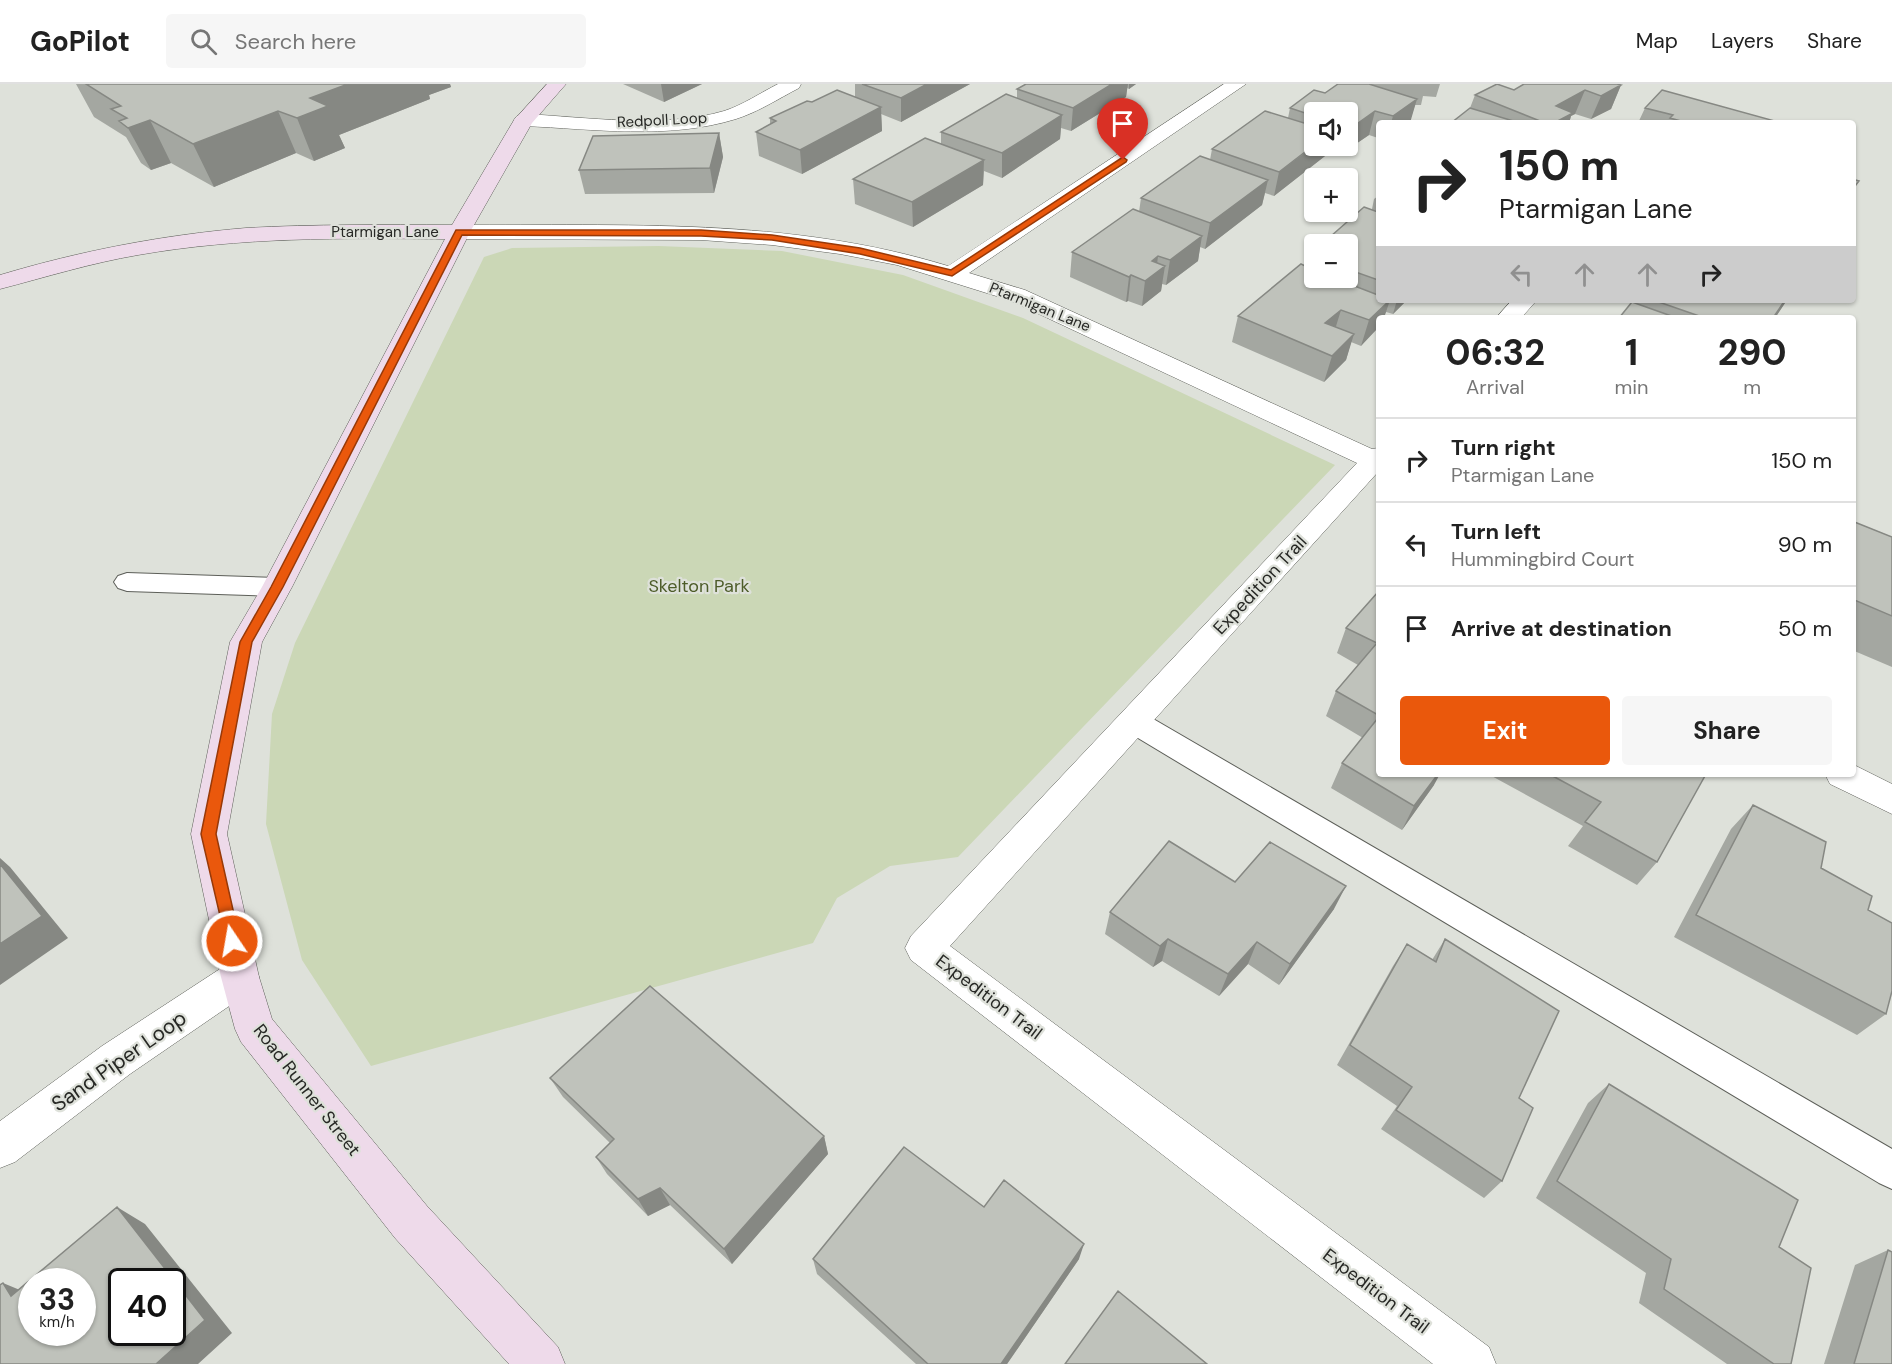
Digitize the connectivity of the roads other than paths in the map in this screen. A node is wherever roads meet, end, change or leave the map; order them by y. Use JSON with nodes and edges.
{"nodes":[{"id":1,"x":557,"y":84,"type":"edge"},
{"id":2,"x":792,"y":84,"type":"edge"},
{"id":3,"x":1237,"y":84,"type":"edge"},
{"id":4,"x":524,"y":120,"type":"junction"},
{"id":5,"x":459,"y":232,"type":"junction"},
{"id":6,"x":952,"y":274,"type":"junction"},
{"id":7,"x":0,"y":282,"type":"edge"},
{"id":8,"x":1522,"y":303,"type":"edge"},
{"id":9,"x":1511,"y":315,"type":"edge"},
{"id":10,"x":1376,"y":459,"type":"edge"},
{"id":11,"x":1376,"y":460,"type":"edge"},
{"id":12,"x":127,"y":582,"type":"dead end"},
{"id":13,"x":277,"y":587,"type":"junction"},
{"id":14,"x":1133,"y":721,"type":"junction"},
{"id":15,"x":1848,"y":777,"type":"edge"},
{"id":16,"x":1892,"y":800,"type":"edge"},
{"id":17,"x":240,"y":977,"type":"junction"},
{"id":18,"x":0,"y":1147,"type":"edge"},
{"id":19,"x":1892,"y":1170,"type":"edge"},
{"id":20,"x":542,"y":1364,"type":"edge"},
{"id":21,"x":1472,"y":1364,"type":"edge"}],
"edges":[{"from":1,"to":4,"type":"street","name":"Road Runner Street"},
{"from":2,"to":4,"type":"street","name":"Redpoll Loop"},
{"from":3,"to":6,"type":"street"},
{"from":4,"to":5,"type":"street","name":"Road Runner Street"},
{"from":5,"to":6,"type":"street","name":"Ptarmigan Lane"},
{"from":5,"to":7,"type":"street","name":"Ptarmigan Lane"},
{"from":5,"to":13,"type":"street","name":"Road Runner Street"},
{"from":6,"to":10,"type":"street","name":"Ptarmigan Lane"},
{"from":8,"to":9,"type":"street"},
{"from":11,"to":14,"type":"street","name":"Expedition Trail"},
{"from":12,"to":13,"type":"lane"},
{"from":13,"to":17,"type":"street","name":"Road Runner Street"},
{"from":14,"to":19,"type":"lane"},
{"from":14,"to":21,"type":"street","name":"Expedition Trail"},
{"from":15,"to":16,"type":"street"},
{"from":17,"to":18,"type":"street","name":"Sand Piper Loop"},
{"from":17,"to":20,"type":"street","name":"Road Runner Street"}]}
